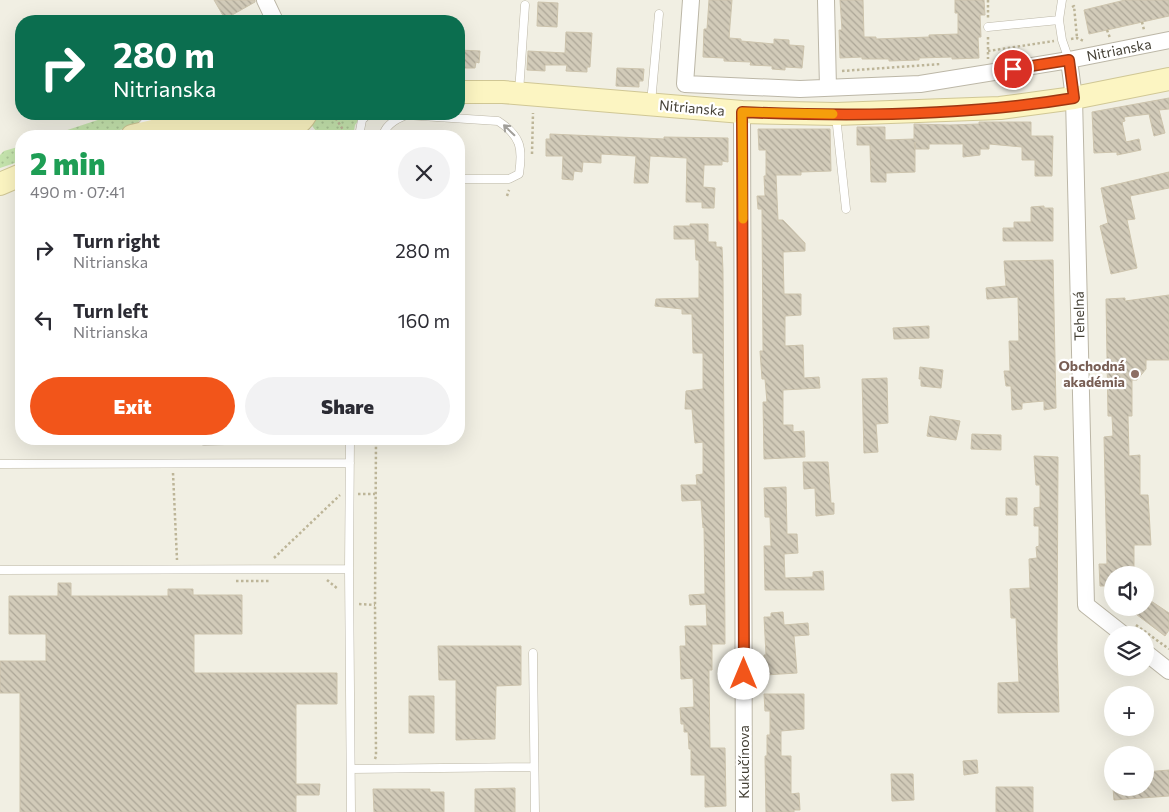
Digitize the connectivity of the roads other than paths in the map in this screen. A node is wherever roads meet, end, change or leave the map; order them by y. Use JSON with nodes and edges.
{"nodes":[{"id":1,"x":265,"y":0,"type":"edge"},
{"id":2,"x":691,"y":0,"type":"edge"},
{"id":3,"x":826,"y":0,"type":"edge"},
{"id":4,"x":1061,"y":4,"type":"edge"},
{"id":5,"x":526,"y":5,"type":"dead end"},
{"id":6,"x":659,"y":14,"type":"dead end"},
{"id":7,"x":272,"y":15,"type":"edge"},
{"id":8,"x":1059,"y":20,"type":"junction"},
{"id":9,"x":988,"y":27,"type":"road end"},
{"id":10,"x":1169,"y":40,"type":"edge"},
{"id":11,"x":1069,"y":60,"type":"junction"},
{"id":12,"x":1169,"y":79,"type":"edge"},
{"id":13,"x":828,"y":80,"type":"junction"},
{"id":14,"x":465,"y":92,"type":"edge"},
{"id":15,"x":519,"y":94,"type":"junction"},
{"id":16,"x":1074,"y":98,"type":"junction"},
{"id":17,"x":650,"y":104,"type":"junction"},
{"id":18,"x":742,"y":112,"type":"junction"},
{"id":19,"x":836,"y":114,"type":"junction"},
{"id":20,"x":465,"y":119,"type":"edge"},
{"id":21,"x":147,"y":120,"type":"edge"},
{"id":22,"x":186,"y":120,"type":"edge"},
{"id":23,"x":235,"y":120,"type":"edge"},
{"id":24,"x":262,"y":120,"type":"edge"},
{"id":25,"x":395,"y":120,"type":"edge"},
{"id":26,"x":302,"y":127,"type":"edge"},
{"id":27,"x":137,"y":130,"type":"edge"},
{"id":28,"x":152,"y":130,"type":"edge"},
{"id":29,"x":384,"y":130,"type":"edge"},
{"id":30,"x":465,"y":179,"type":"edge"},
{"id":31,"x":846,"y":210,"type":"dead end"},
{"id":32,"x":350,"y":445,"type":"edge"},
{"id":33,"x":350,"y":463,"type":"junction"},
{"id":34,"x":0,"y":464,"type":"edge"},
{"id":35,"x":349,"y":569,"type":"junction"},
{"id":36,"x":0,"y":570,"type":"edge"},
{"id":37,"x":1123,"y":626,"type":"edge"},
{"id":38,"x":533,"y":653,"type":"dead end"},
{"id":39,"x":1154,"y":659,"type":"edge"},
{"id":40,"x":1169,"y":671,"type":"edge"},
{"id":41,"x":534,"y":767,"type":"junction"},
{"id":42,"x":351,"y":769,"type":"junction"},
{"id":43,"x":351,"y":812,"type":"edge"},
{"id":44,"x":535,"y":812,"type":"edge"},
{"id":45,"x":744,"y":812,"type":"edge"}],
"edges":[{"from":1,"to":7,"type":"street"},
{"from":2,"to":13,"type":"street","name":"Nitrianska"},
{"from":3,"to":13,"type":"street"},
{"from":4,"to":8,"type":"lane"},
{"from":5,"to":15,"type":"lane"},
{"from":6,"to":17,"type":"lane"},
{"from":8,"to":9,"type":"lane"},
{"from":8,"to":11,"type":"lane"},
{"from":10,"to":11,"type":"street","name":"Nitrianska"},
{"from":11,"to":13,"type":"street","name":"Nitrianska"},
{"from":11,"to":16,"type":"street","name":"Nitrianska"},
{"from":12,"to":16,"type":"main road","name":"Nitrianska"},
{"from":14,"to":15,"type":"main road","name":"Nitrianska"},
{"from":15,"to":17,"type":"main road","name":"Nitrianska"},
{"from":16,"to":19,"type":"main road","name":"Nitrianska"},
{"from":16,"to":37,"type":"street","name":"Tehelná"},
{"from":17,"to":18,"type":"main road","name":"Nitrianska"},
{"from":18,"to":19,"type":"main road","name":"Nitrianska"},
{"from":18,"to":45,"type":"street","name":"Kukučínova"},
{"from":19,"to":31,"type":"lane"},
{"from":30,"to":20,"type":"lane","one_way":true},
{"from":21,"to":27,"type":"lane"},
{"from":22,"to":23,"type":"main road"},
{"from":22,"to":28,"type":"main road"},
{"from":24,"to":26,"type":"main road"},
{"from":25,"to":29,"type":"lane","one_way":true},
{"from":32,"to":33,"type":"lane"},
{"from":33,"to":34,"type":"lane"},
{"from":33,"to":35,"type":"lane"},
{"from":35,"to":36,"type":"lane"},
{"from":35,"to":42,"type":"lane"},
{"from":38,"to":41,"type":"lane"},
{"from":39,"to":40,"type":"street"},
{"from":41,"to":42,"type":"lane"},
{"from":41,"to":44,"type":"lane"},
{"from":42,"to":43,"type":"lane"}]}
